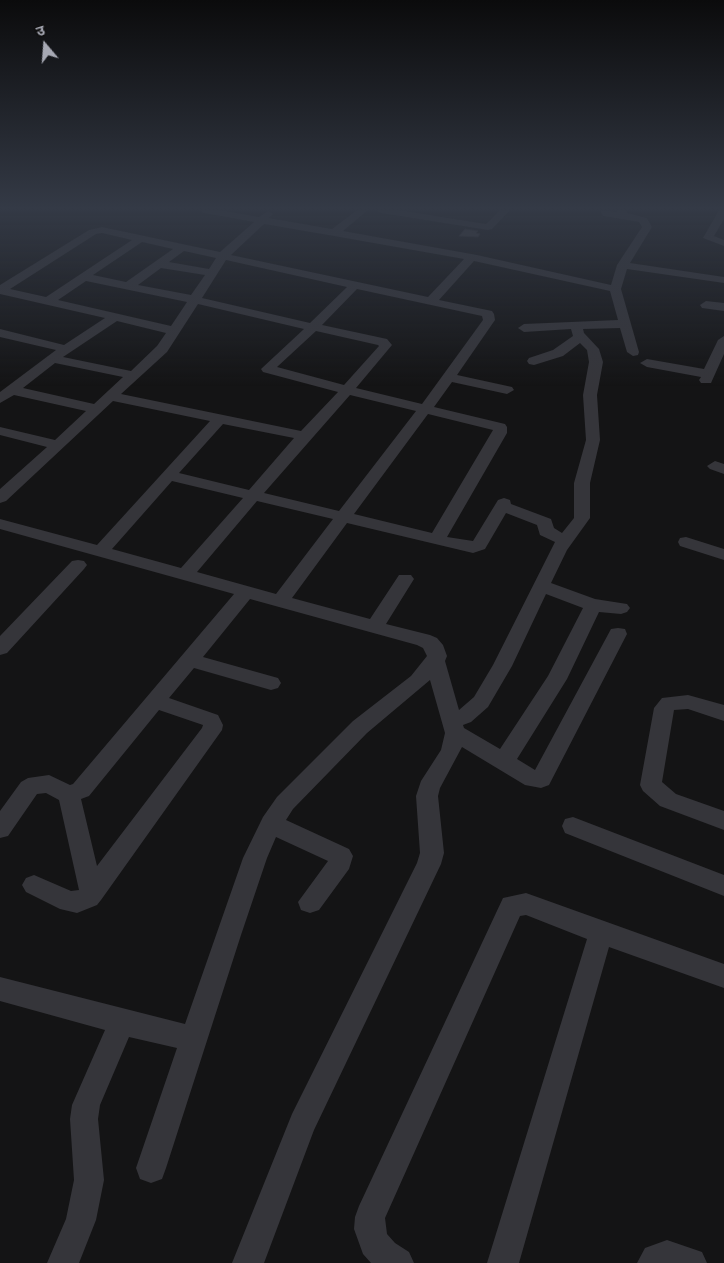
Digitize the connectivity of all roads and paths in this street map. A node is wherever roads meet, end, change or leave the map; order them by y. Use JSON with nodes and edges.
{"nodes":[{"id":1,"x":35,"y":269,"type":"edge"},
{"id":2,"x":96,"y":269,"type":"edge"},
{"id":3,"x":153,"y":269,"type":"edge"},
{"id":4,"x":189,"y":269,"type":"edge"},
{"id":5,"x":215,"y":269,"type":"edge"},
{"id":6,"x":282,"y":269,"type":"edge"},
{"id":7,"x":461,"y":269,"type":"edge"},
{"id":8,"x":525,"y":269,"type":"edge"},
{"id":9,"x":622,"y":269,"type":"edge"},
{"id":10,"x":650,"y":269,"type":"edge"},
{"id":11,"x":213,"y":273,"type":"junction"},
{"id":12,"x":84,"y":277,"type":"junction"},
{"id":13,"x":724,"y":280,"type":"edge"},
{"id":14,"x":355,"y":285,"type":"junction"},
{"id":15,"x":128,"y":286,"type":"junction"},
{"id":16,"x":614,"y":289,"type":"junction"},
{"id":17,"x":196,"y":300,"type":"junction"},
{"id":18,"x":48,"y":301,"type":"junction"},
{"id":19,"x":431,"y":301,"type":"junction"},
{"id":20,"x":706,"y":304,"type":"dead end"},
{"id":21,"x":724,"y":307,"type":"edge"},
{"id":22,"x":115,"y":317,"type":"junction"},
{"id":23,"x":625,"y":324,"type":"junction"},
{"id":24,"x":313,"y":327,"type":"junction"},
{"id":25,"x":524,"y":328,"type":"dead end"},
{"id":26,"x":175,"y":331,"type":"junction"},
{"id":27,"x":578,"y":331,"type":"junction"},
{"id":28,"x":2,"y":335,"type":"edge"},
{"id":29,"x":724,"y":340,"type":"edge"},
{"id":30,"x":66,"y":349,"type":"junction"},
{"id":31,"x":633,"y":352,"type":"dead end"},
{"id":32,"x":53,"y":359,"type":"junction"},
{"id":33,"x":534,"y":361,"type":"dead end"},
{"id":34,"x":646,"y":363,"type":"dead end"},
{"id":35,"x":132,"y":376,"type":"junction"},
{"id":36,"x":448,"y":377,"type":"junction"},
{"id":37,"x":12,"y":390,"type":"junction"},
{"id":38,"x":347,"y":390,"type":"junction"},
{"id":39,"x":507,"y":390,"type":"dead end"},
{"id":40,"x":109,"y":396,"type":"junction"},
{"id":41,"x":0,"y":399,"type":"edge"},
{"id":42,"x":425,"y":408,"type":"junction"},
{"id":43,"x":98,"y":409,"type":"junction"},
{"id":44,"x":220,"y":418,"type":"junction"},
{"id":45,"x":0,"y":431,"type":"edge"},
{"id":46,"x":304,"y":436,"type":"junction"},
{"id":47,"x":58,"y":445,"type":"junction"},
{"id":48,"x":168,"y":475,"type":"junction"},
{"id":49,"x":254,"y":495,"type":"junction"},
{"id":50,"x":0,"y":498,"type":"edge"},
{"id":51,"x":345,"y":516,"type":"junction"},
{"id":52,"x":0,"y":524,"type":"edge"},
{"id":53,"x":437,"y":539,"type":"junction"},
{"id":54,"x":566,"y":541,"type":"junction"},
{"id":55,"x":686,"y":542,"type":"dead end"},
{"id":56,"x":100,"y":552,"type":"junction"},
{"id":57,"x":724,"y":555,"type":"edge"},
{"id":58,"x":78,"y":565,"type":"dead end"},
{"id":59,"x":185,"y":575,"type":"junction"},
{"id":60,"x":405,"y":579,"type":"dead end"},
{"id":61,"x":541,"y":586,"type":"junction"},
{"id":62,"x":247,"y":591,"type":"junction"},
{"id":63,"x":280,"y":601,"type":"junction"},
{"id":64,"x":593,"y":605,"type":"junction"},
{"id":65,"x":620,"y":608,"type":"dead end"},
{"id":66,"x":374,"y":628,"type":"junction"},
{"id":67,"x":618,"y":634,"type":"dead end"},
{"id":68,"x":0,"y":648,"type":"edge"},
{"id":69,"x":190,"y":660,"type":"junction"},
{"id":70,"x":435,"y":661,"type":"junction"},
{"id":71,"x":271,"y":683,"type":"dead end"},
{"id":72,"x":156,"y":701,"type":"junction"},
{"id":73,"x":724,"y":713,"type":"edge"},
{"id":74,"x":454,"y":727,"type":"junction"},
{"id":75,"x":504,"y":761,"type":"junction"},
{"id":76,"x":69,"y":794,"type":"junction"},
{"id":77,"x":724,"y":821,"type":"edge"},
{"id":78,"x":271,"y":824,"type":"junction"},
{"id":79,"x":573,"y":826,"type":"dead end"},
{"id":80,"x":0,"y":829,"type":"edge"},
{"id":81,"x":34,"y":886,"type":"dead end"},
{"id":82,"x":724,"y":886,"type":"edge"},
{"id":83,"x":92,"y":893,"type":"junction"},
{"id":84,"x":310,"y":902,"type":"dead end"},
{"id":85,"x":601,"y":933,"type":"junction"},
{"id":86,"x":724,"y":976,"type":"edge"},
{"id":87,"x":0,"y":989,"type":"edge"},
{"id":88,"x":122,"y":1022,"type":"junction"},
{"id":89,"x":192,"y":1039,"type":"junction"},
{"id":90,"x":151,"y":1168,"type":"dead end"},
{"id":91,"x":63,"y":1263,"type":"edge"},
{"id":92,"x":248,"y":1263,"type":"edge"},
{"id":93,"x":398,"y":1263,"type":"edge"},
{"id":94,"x":503,"y":1263,"type":"edge"},
{"id":95,"x":653,"y":1263,"type":"edge"},
{"id":96,"x":691,"y":1263,"type":"edge"}],
"edges":[{"from":1,"to":18,"type":"street"},
{"from":2,"to":12,"type":"street"},
{"from":3,"to":15,"type":"street"},
{"from":4,"to":11,"type":"street"},
{"from":5,"to":11,"type":"street"},
{"from":6,"to":14,"type":"street"},
{"from":7,"to":19,"type":"street"},
{"from":8,"to":16,"type":"street"},
{"from":9,"to":16,"type":"street"},
{"from":10,"to":13,"type":"street"},
{"from":11,"to":17,"type":"street"},
{"from":12,"to":15,"type":"street"},
{"from":12,"to":18,"type":"street"},
{"from":14,"to":19,"type":"street"},
{"from":14,"to":24,"type":"street"},
{"from":15,"to":17,"type":"street"},
{"from":16,"to":23,"type":"street"},
{"from":17,"to":24,"type":"street"},
{"from":17,"to":26,"type":"street"},
{"from":18,"to":22,"type":"street"},
{"from":19,"to":36,"type":"street"},
{"from":20,"to":21,"type":"street"},
{"from":22,"to":26,"type":"street"},
{"from":22,"to":30,"type":"street"},
{"from":23,"to":27,"type":"street"},
{"from":23,"to":31,"type":"street"},
{"from":24,"to":38,"type":"street"},
{"from":24,"to":38,"type":"street"},
{"from":25,"to":27,"type":"street"},
{"from":26,"to":35,"type":"street"},
{"from":27,"to":33,"type":"street"},
{"from":27,"to":54,"type":"street"},
{"from":28,"to":30,"type":"street"},
{"from":29,"to":34,"type":"street"},
{"from":30,"to":32,"type":"street"},
{"from":32,"to":35,"type":"street"},
{"from":32,"to":37,"type":"street"},
{"from":35,"to":40,"type":"street"},
{"from":36,"to":39,"type":"street"},
{"from":36,"to":42,"type":"street"},
{"from":37,"to":41,"type":"street"},
{"from":37,"to":43,"type":"street"},
{"from":38,"to":42,"type":"street"},
{"from":38,"to":46,"type":"street"},
{"from":40,"to":43,"type":"street"},
{"from":40,"to":44,"type":"street"},
{"from":42,"to":51,"type":"street"},
{"from":42,"to":53,"type":"street"},
{"from":43,"to":47,"type":"street"},
{"from":44,"to":46,"type":"street"},
{"from":44,"to":48,"type":"street"},
{"from":45,"to":47,"type":"street"},
{"from":46,"to":49,"type":"street"},
{"from":47,"to":50,"type":"street"},
{"from":48,"to":49,"type":"street"},
{"from":48,"to":56,"type":"street"},
{"from":49,"to":51,"type":"street"},
{"from":49,"to":59,"type":"street"},
{"from":51,"to":53,"type":"street"},
{"from":51,"to":63,"type":"street"},
{"from":52,"to":56,"type":"street"},
{"from":53,"to":54,"type":"street"},
{"from":54,"to":61,"type":"street"},
{"from":55,"to":57,"type":"street"},
{"from":56,"to":59,"type":"street"},
{"from":58,"to":68,"type":"street"},
{"from":59,"to":62,"type":"street"},
{"from":60,"to":66,"type":"street"},
{"from":61,"to":64,"type":"street"},
{"from":61,"to":74,"type":"street"},
{"from":62,"to":63,"type":"street"},
{"from":62,"to":69,"type":"street"},
{"from":63,"to":66,"type":"street"},
{"from":64,"to":65,"type":"street"},
{"from":64,"to":75,"type":"street"},
{"from":66,"to":70,"type":"street"},
{"from":67,"to":75,"type":"street"},
{"from":69,"to":71,"type":"street"},
{"from":69,"to":72,"type":"street"},
{"from":70,"to":74,"type":"street"},
{"from":70,"to":78,"type":"street"},
{"from":72,"to":76,"type":"street"},
{"from":72,"to":83,"type":"street"},
{"from":73,"to":77,"type":"street"},
{"from":74,"to":75,"type":"street"},
{"from":74,"to":92,"type":"street"},
{"from":76,"to":80,"type":"street"},
{"from":76,"to":83,"type":"street"},
{"from":78,"to":84,"type":"street"},
{"from":78,"to":89,"type":"street"},
{"from":79,"to":82,"type":"street"},
{"from":81,"to":83,"type":"street"},
{"from":85,"to":86,"type":"street"},
{"from":85,"to":93,"type":"street"},
{"from":85,"to":94,"type":"street"},
{"from":87,"to":88,"type":"street"},
{"from":88,"to":89,"type":"street"},
{"from":88,"to":91,"type":"street"},
{"from":89,"to":90,"type":"street"},
{"from":95,"to":96,"type":"street"}]}
